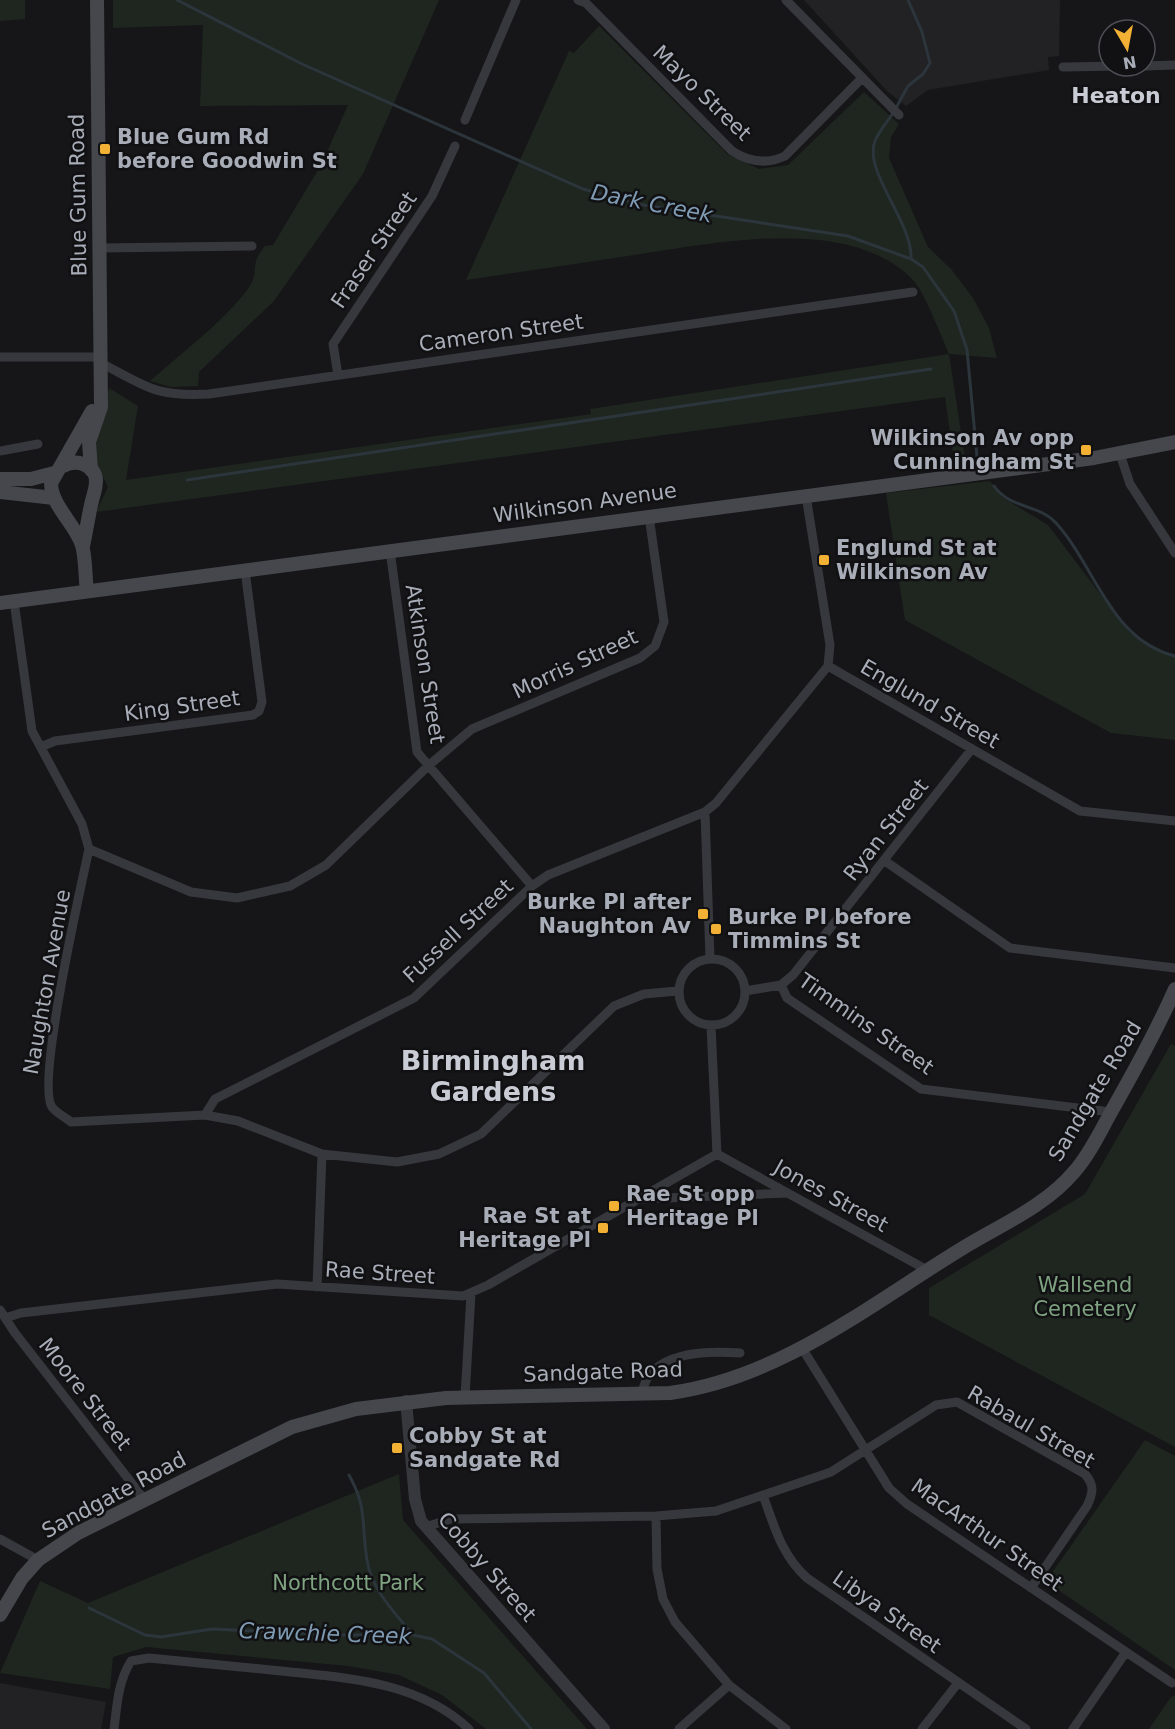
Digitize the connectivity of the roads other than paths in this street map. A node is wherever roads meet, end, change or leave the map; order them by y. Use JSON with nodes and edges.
{"nodes":[{"id":1,"x":97,"y":0,"type":"edge"},
{"id":2,"x":516,"y":0,"type":"edge"},
{"id":3,"x":578,"y":0,"type":"edge"},
{"id":4,"x":786,"y":0,"type":"edge"},
{"id":5,"x":1175,"y":65,"type":"edge"},
{"id":6,"x":1097,"y":66,"type":"edge"},
{"id":7,"x":1157,"y":66,"type":"edge"},
{"id":8,"x":1063,"y":67,"type":"dead end"},
{"id":9,"x":862,"y":78,"type":"junction"},
{"id":10,"x":899,"y":115,"type":"dead end"},
{"id":11,"x":465,"y":120,"type":"dead end"},
{"id":12,"x":455,"y":146,"type":"dead end"},
{"id":13,"x":252,"y":246,"type":"dead end"},
{"id":14,"x":100,"y":248,"type":"junction"},
{"id":15,"x":913,"y":292,"type":"dead end"},
{"id":16,"x":0,"y":357,"type":"edge"},
{"id":17,"x":101,"y":360,"type":"junction"},
{"id":18,"x":338,"y":375,"type":"junction"},
{"id":19,"x":101,"y":389,"type":"junction"},
{"id":20,"x":1175,"y":442,"type":"edge"},
{"id":21,"x":39,"y":444,"type":"dead end"},
{"id":22,"x":0,"y":451,"type":"edge"},
{"id":23,"x":1120,"y":454,"type":"junction"},
{"id":24,"x":58,"y":470,"type":"junction"},
{"id":25,"x":91,"y":470,"type":"junction"},
{"id":26,"x":0,"y":479,"type":"edge"},
{"id":27,"x":0,"y":492,"type":"edge"},
{"id":28,"x":806,"y":496,"type":"junction"},
{"id":29,"x":57,"y":501,"type":"junction"},
{"id":30,"x":91,"y":502,"type":"junction"},
{"id":31,"x":649,"y":516,"type":"junction"},
{"id":32,"x":82,"y":546,"type":"junction"},
{"id":33,"x":390,"y":550,"type":"junction"},
{"id":34,"x":1175,"y":553,"type":"edge"},
{"id":35,"x":245,"y":570,"type":"junction"},
{"id":36,"x":87,"y":591,"type":"junction"},
{"id":37,"x":15,"y":601,"type":"junction"},
{"id":38,"x":0,"y":603,"type":"edge"},
{"id":39,"x":828,"y":666,"type":"junction"},
{"id":40,"x":41,"y":747,"type":"junction"},
{"id":41,"x":971,"y":750,"type":"junction"},
{"id":42,"x":428,"y":766,"type":"junction"},
{"id":43,"x":705,"y":812,"type":"junction"},
{"id":44,"x":1175,"y":821,"type":"edge"},
{"id":45,"x":89,"y":849,"type":"junction"},
{"id":46,"x":885,"y":861,"type":"junction"},
{"id":47,"x":532,"y":886,"type":"junction"},
{"id":48,"x":710,"y":959,"type":"junction"},
{"id":49,"x":1175,"y":968,"type":"edge"},
{"id":50,"x":781,"y":985,"type":"junction"},
{"id":51,"x":1175,"y":989,"type":"edge"},
{"id":52,"x":678,"y":991,"type":"junction"},
{"id":53,"x":745,"y":991,"type":"junction"},
{"id":54,"x":711,"y":1026,"type":"junction"},
{"id":55,"x":1111,"y":1112,"type":"junction"},
{"id":56,"x":205,"y":1115,"type":"junction"},
{"id":57,"x":322,"y":1154,"type":"junction"},
{"id":58,"x":717,"y":1154,"type":"junction"},
{"id":59,"x":790,"y":1193,"type":"junction"},
{"id":60,"x":641,"y":1199,"type":"junction"},
{"id":61,"x":927,"y":1270,"type":"junction"},
{"id":62,"x":317,"y":1287,"type":"junction"},
{"id":63,"x":471,"y":1294,"type":"junction"},
{"id":64,"x":3,"y":1314,"type":"edge"},
{"id":65,"x":802,"y":1348,"type":"junction"},
{"id":66,"x":740,"y":1353,"type":"dead end"},
{"id":67,"x":642,"y":1394,"type":"junction"},
{"id":68,"x":465,"y":1397,"type":"junction"},
{"id":69,"x":406,"y":1401,"type":"junction"},
{"id":70,"x":865,"y":1450,"type":"junction"},
{"id":71,"x":763,"y":1496,"type":"junction"},
{"id":72,"x":144,"y":1499,"type":"junction"},
{"id":73,"x":656,"y":1516,"type":"junction"},
{"id":74,"x":425,"y":1527,"type":"junction"},
{"id":75,"x":0,"y":1539,"type":"edge"},
{"id":76,"x":38,"y":1560,"type":"junction"},
{"id":77,"x":1031,"y":1588,"type":"junction"},
{"id":78,"x":0,"y":1615,"type":"edge"},
{"id":79,"x":1126,"y":1652,"type":"junction"},
{"id":80,"x":958,"y":1683,"type":"junction"},
{"id":81,"x":1172,"y":1683,"type":"dead end"},
{"id":82,"x":729,"y":1685,"type":"junction"},
{"id":83,"x":114,"y":1729,"type":"edge"},
{"id":84,"x":469,"y":1729,"type":"edge"},
{"id":85,"x":604,"y":1729,"type":"edge"},
{"id":86,"x":679,"y":1729,"type":"edge"},
{"id":87,"x":786,"y":1729,"type":"edge"},
{"id":88,"x":922,"y":1729,"type":"edge"},
{"id":89,"x":1026,"y":1729,"type":"edge"},
{"id":90,"x":1073,"y":1729,"type":"edge"}],
"edges":[{"from":1,"to":14,"type":"main road","name":"Blue Gum Road"},
{"from":2,"to":11,"type":"street"},
{"from":3,"to":9,"type":"street","name":"Mayo Street"},
{"from":4,"to":9,"type":"street"},
{"from":5,"to":7,"type":"street"},
{"from":6,"to":8,"type":"street"},
{"from":9,"to":10,"type":"street"},
{"from":12,"to":18,"type":"street","name":"Fraser Street"},
{"from":13,"to":14,"type":"street"},
{"from":14,"to":17,"type":"main road","name":"Blue Gum Road"},
{"from":15,"to":18,"type":"street","name":"Cameron Street"},
{"from":16,"to":17,"type":"street"},
{"from":17,"to":18,"type":"street","name":"Cameron Street"},
{"from":17,"to":19,"type":"main road","name":"Blue Gum Road"},
{"from":19,"to":24,"type":"main road","name":"Blue Gum Road"},
{"from":19,"to":25,"type":"main road","name":"Blue Gum Road"},
{"from":20,"to":23,"type":"main road","name":"Wilkinson Avenue"},
{"from":21,"to":22,"type":"street"},
{"from":23,"to":28,"type":"main road","name":"Wilkinson Avenue"},
{"from":23,"to":34,"type":"street"},
{"from":24,"to":25,"type":"main road"},
{"from":24,"to":26,"type":"main road"},
{"from":24,"to":29,"type":"main road","name":"Blue Gum Road"},
{"from":25,"to":30,"type":"main road","name":"Blue Gum Road"},
{"from":27,"to":29,"type":"main road"},
{"from":28,"to":31,"type":"main road","name":"Wilkinson Avenue"},
{"from":28,"to":39,"type":"street","name":"Englund Street"},
{"from":29,"to":30,"type":"main road"},
{"from":29,"to":32,"type":"main road","name":"Blue Gum Road"},
{"from":30,"to":32,"type":"main road","name":"Blue Gum Road"},
{"from":31,"to":33,"type":"main road","name":"Wilkinson Avenue"},
{"from":31,"to":42,"type":"street","name":"Morris Street"},
{"from":32,"to":36,"type":"main road","name":"Blue Gum Road"},
{"from":33,"to":35,"type":"main road","name":"Wilkinson Avenue"},
{"from":33,"to":42,"type":"street","name":"Atkinson Street"},
{"from":35,"to":36,"type":"main road","name":"Wilkinson Avenue"},
{"from":35,"to":40,"type":"street","name":"King Street"},
{"from":36,"to":37,"type":"main road","name":"Wilkinson Avenue"},
{"from":37,"to":38,"type":"main road","name":"Wilkinson Avenue"},
{"from":37,"to":40,"type":"street"},
{"from":39,"to":41,"type":"street","name":"Englund Street"},
{"from":39,"to":43,"type":"street","name":"Fussell Street"},
{"from":40,"to":45,"type":"street"},
{"from":41,"to":44,"type":"street","name":"Englund Street"},
{"from":41,"to":46,"type":"street","name":"Ryan Street"},
{"from":42,"to":45,"type":"street","name":"Morris Street"},
{"from":42,"to":47,"type":"street","name":"Atkinson Street"},
{"from":43,"to":47,"type":"street","name":"Fussell Street"},
{"from":43,"to":48,"type":"street"},
{"from":45,"to":56,"type":"street","name":"Naughton Avenue"},
{"from":46,"to":49,"type":"street"},
{"from":46,"to":50,"type":"street","name":"Ryan Street"},
{"from":47,"to":56,"type":"street","name":"Fussell Street"},
{"from":48,"to":52,"type":"street"},
{"from":48,"to":53,"type":"street"},
{"from":50,"to":53,"type":"street"},
{"from":50,"to":55,"type":"street","name":"Timmins Street"},
{"from":51,"to":55,"type":"main road","name":"Sandgate Road"},
{"from":52,"to":54,"type":"street"},
{"from":52,"to":57,"type":"street","name":"Naughton Avenue"},
{"from":53,"to":54,"type":"street"},
{"from":54,"to":58,"type":"street"},
{"from":55,"to":61,"type":"main road","name":"Sandgate Road"},
{"from":56,"to":57,"type":"street","name":"Naughton Avenue"},
{"from":57,"to":62,"type":"street"},
{"from":58,"to":59,"type":"street","name":"Jones Street"},
{"from":58,"to":60,"type":"street","name":"Rae Street"},
{"from":59,"to":60,"type":"street"},
{"from":59,"to":61,"type":"street","name":"Jones Street"},
{"from":60,"to":63,"type":"street","name":"Rae Street"},
{"from":61,"to":65,"type":"main road","name":"Sandgate Road"},
{"from":62,"to":63,"type":"street","name":"Rae Street"},
{"from":62,"to":64,"type":"street","name":"Rae Street"},
{"from":63,"to":68,"type":"street"},
{"from":64,"to":72,"type":"street","name":"Moore Street"},
{"from":65,"to":67,"type":"main road","name":"Sandgate Road"},
{"from":65,"to":70,"type":"street","name":"MacArthur Street"},
{"from":66,"to":67,"type":"street"},
{"from":67,"to":68,"type":"main road","name":"Sandgate Road"},
{"from":68,"to":69,"type":"main road","name":"Sandgate Road"},
{"from":69,"to":72,"type":"main road","name":"Sandgate Road"},
{"from":69,"to":74,"type":"street","name":"Cobby Street"},
{"from":70,"to":71,"type":"street","name":"Rabaul Street"},
{"from":70,"to":77,"type":"street","name":"MacArthur Street"},
{"from":70,"to":77,"type":"street","name":"Rabaul Street"},
{"from":71,"to":73,"type":"street","name":"Rabaul Street"},
{"from":71,"to":80,"type":"street","name":"Libya Street"},
{"from":72,"to":76,"type":"main road","name":"Sandgate Road"},
{"from":73,"to":74,"type":"street","name":"Rabaul Street"},
{"from":73,"to":82,"type":"street"},
{"from":74,"to":85,"type":"street","name":"Cobby Street"},
{"from":75,"to":76,"type":"street"},
{"from":76,"to":78,"type":"main road","name":"Sandgate Road"},
{"from":77,"to":79,"type":"street","name":"MacArthur Street"},
{"from":79,"to":81,"type":"street","name":"MacArthur Street"},
{"from":79,"to":90,"type":"street"},
{"from":80,"to":88,"type":"street"},
{"from":80,"to":89,"type":"street","name":"Libya Street"},
{"from":82,"to":86,"type":"street"},
{"from":82,"to":87,"type":"street"},
{"from":83,"to":84,"type":"street"}]}
